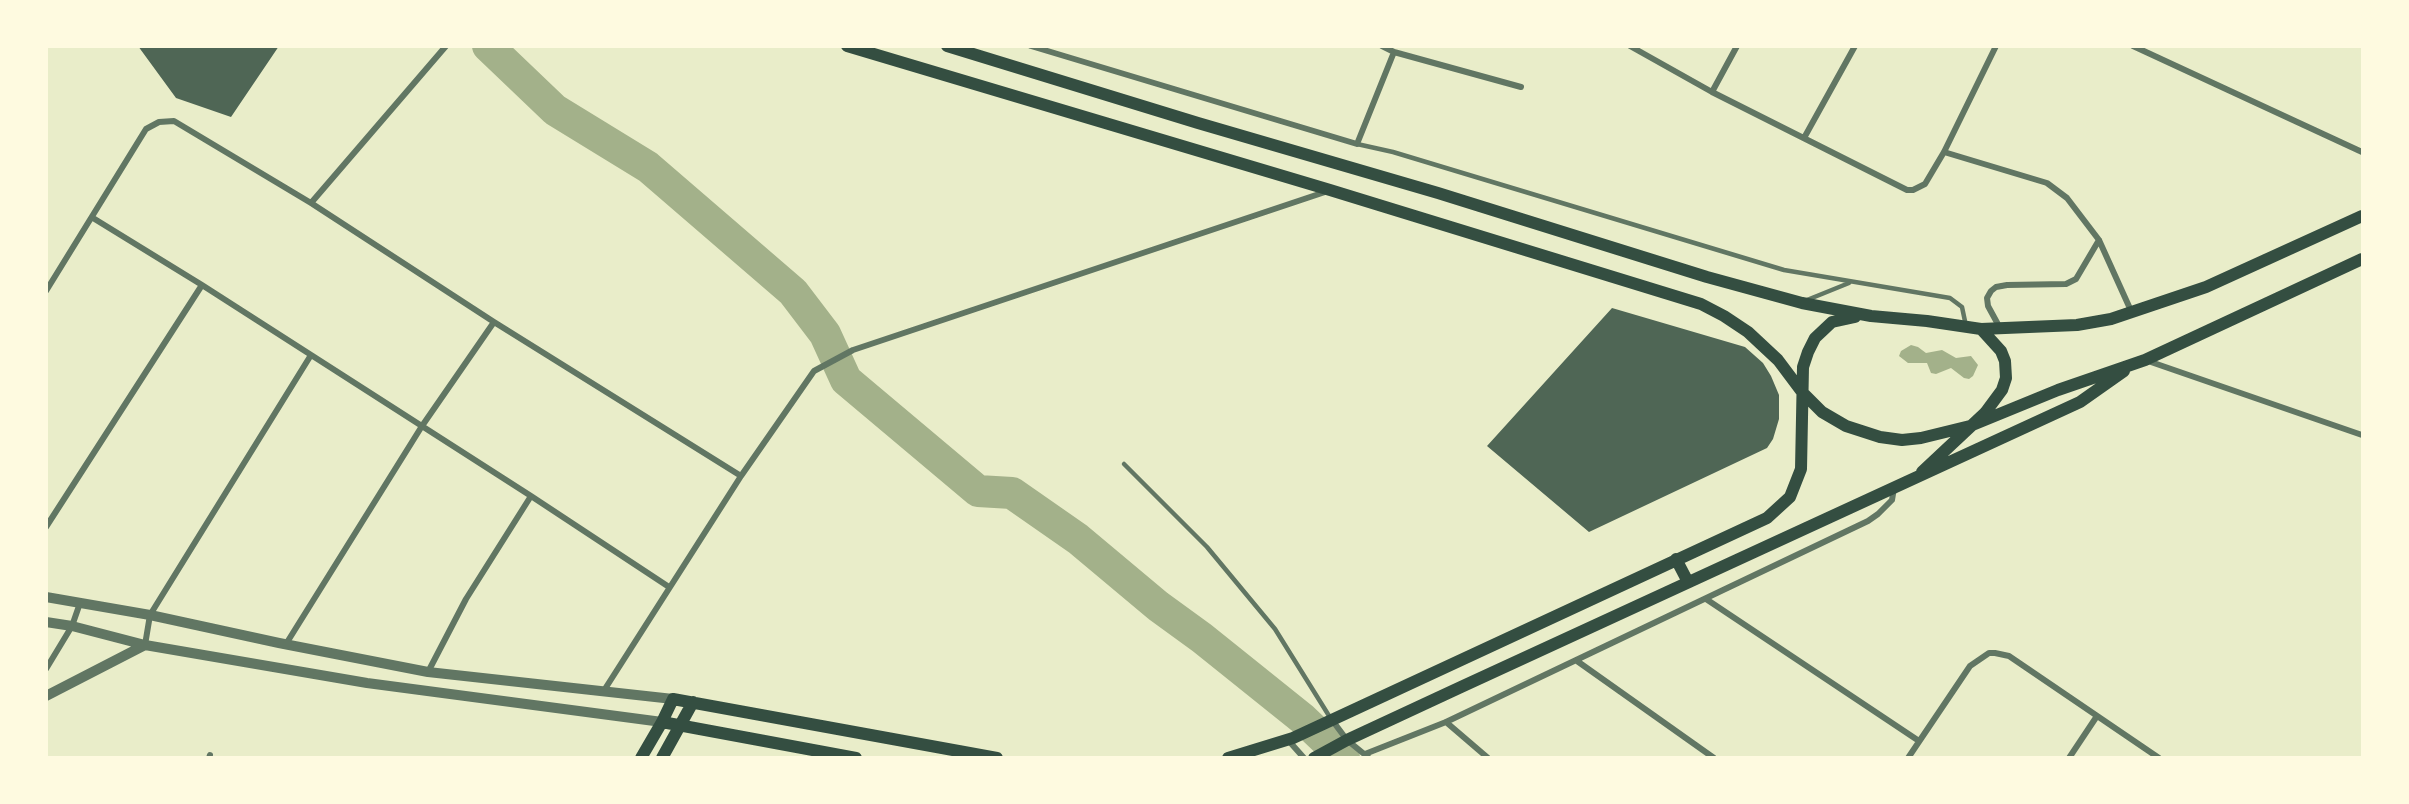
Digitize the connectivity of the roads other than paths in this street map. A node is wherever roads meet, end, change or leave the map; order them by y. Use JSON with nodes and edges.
{"nodes":[{"id":1,"x":446,"y":46,"type":"edge"},
{"id":2,"x":847,"y":46,"type":"edge"},
{"id":3,"x":1031,"y":46,"type":"edge"},
{"id":4,"x":1382,"y":46,"type":"edge"},
{"id":5,"x":1630,"y":46,"type":"edge"},
{"id":6,"x":1737,"y":46,"type":"edge"},
{"id":7,"x":1855,"y":46,"type":"edge"},
{"id":8,"x":1996,"y":46,"type":"edge"},
{"id":9,"x":2133,"y":46,"type":"edge"},
{"id":10,"x":952,"y":47,"type":"edge"},
{"id":11,"x":440,"y":50,"type":"edge"},
{"id":12,"x":1394,"y":52,"type":"junction"},
{"id":13,"x":1521,"y":87,"type":"dead end"},
{"id":14,"x":1712,"y":92,"type":"junction"},
{"id":15,"x":1804,"y":138,"type":"junction"},
{"id":16,"x":1358,"y":144,"type":"junction"},
{"id":17,"x":1944,"y":152,"type":"junction"},
{"id":18,"x":2362,"y":152,"type":"edge"},
{"id":19,"x":1330,"y":190,"type":"junction"},
{"id":20,"x":311,"y":203,"type":"junction"},
{"id":21,"x":2362,"y":216,"type":"edge"},
{"id":22,"x":93,"y":218,"type":"junction"},
{"id":23,"x":2099,"y":240,"type":"junction"},
{"id":24,"x":2362,"y":259,"type":"edge"},
{"id":25,"x":1851,"y":281,"type":"junction"},
{"id":26,"x":202,"y":285,"type":"junction"},
{"id":27,"x":46,"y":291,"type":"edge"},
{"id":28,"x":1802,"y":303,"type":"junction"},
{"id":29,"x":2132,"y":313,"type":"junction"},
{"id":30,"x":1871,"y":316,"type":"junction"},
{"id":31,"x":494,"y":322,"type":"junction"},
{"id":32,"x":1966,"y":326,"type":"junction"},
{"id":33,"x":2000,"y":328,"type":"junction"},
{"id":34,"x":1981,"y":329,"type":"junction"},
{"id":35,"x":311,"y":354,"type":"junction"},
{"id":36,"x":2145,"y":360,"type":"junction"},
{"id":37,"x":2130,"y":366,"type":"junction"},
{"id":38,"x":1802,"y":392,"type":"junction"},
{"id":39,"x":422,"y":426,"type":"junction"},
{"id":40,"x":1970,"y":426,"type":"junction"},
{"id":41,"x":2362,"y":435,"type":"edge"},
{"id":42,"x":1124,"y":464,"type":"dead end"},
{"id":43,"x":741,"y":476,"type":"junction"},
{"id":44,"x":1914,"y":479,"type":"junction"},
{"id":45,"x":1894,"y":488,"type":"junction"},
{"id":46,"x":531,"y":495,"type":"junction"},
{"id":47,"x":46,"y":527,"type":"edge"},
{"id":48,"x":1677,"y":559,"type":"junction"},
{"id":49,"x":1688,"y":582,"type":"junction"},
{"id":50,"x":669,"y":587,"type":"junction"},
{"id":51,"x":46,"y":597,"type":"edge"},
{"id":52,"x":1706,"y":599,"type":"junction"},
{"id":53,"x":80,"y":603,"type":"junction"},
{"id":54,"x":150,"y":615,"type":"junction"},
{"id":55,"x":46,"y":622,"type":"edge"},
{"id":56,"x":72,"y":626,"type":"junction"},
{"id":57,"x":286,"y":644,"type":"junction"},
{"id":58,"x":145,"y":645,"type":"junction"},
{"id":59,"x":1577,"y":661,"type":"junction"},
{"id":60,"x":46,"y":669,"type":"edge"},
{"id":61,"x":428,"y":672,"type":"junction"},
{"id":62,"x":603,"y":692,"type":"junction"},
{"id":63,"x":46,"y":696,"type":"edge"},
{"id":64,"x":673,"y":699,"type":"junction"},
{"id":65,"x":693,"y":702,"type":"junction"},
{"id":66,"x":2097,"y":716,"type":"junction"},
{"id":67,"x":662,"y":722,"type":"junction"},
{"id":68,"x":1328,"y":722,"type":"junction"},
{"id":69,"x":1446,"y":722,"type":"junction"},
{"id":70,"x":679,"y":727,"type":"junction"},
{"id":71,"x":1290,"y":739,"type":"junction"},
{"id":72,"x":1344,"y":741,"type":"junction"},
{"id":73,"x":1919,"y":741,"type":"junction"},
{"id":74,"x":1367,"y":756,"type":"edge"},
{"id":75,"x":641,"y":758,"type":"edge"},
{"id":76,"x":662,"y":758,"type":"edge"},
{"id":77,"x":856,"y":758,"type":"edge"},
{"id":78,"x":997,"y":758,"type":"edge"},
{"id":79,"x":1228,"y":758,"type":"edge"},
{"id":80,"x":1304,"y":758,"type":"edge"},
{"id":81,"x":1314,"y":758,"type":"edge"},
{"id":82,"x":1488,"y":758,"type":"edge"},
{"id":83,"x":1714,"y":758,"type":"edge"},
{"id":84,"x":1908,"y":758,"type":"edge"},
{"id":85,"x":2068,"y":758,"type":"edge"},
{"id":86,"x":2159,"y":758,"type":"edge"}],
"edges":[{"from":1,"to":11,"type":"street"},
{"from":2,"to":19,"type":"main road"},
{"from":3,"to":16,"type":"street"},
{"from":4,"to":12,"type":"street"},
{"from":5,"to":14,"type":"street"},
{"from":6,"to":14,"type":"street"},
{"from":7,"to":15,"type":"street"},
{"from":8,"to":17,"type":"street"},
{"from":9,"to":18,"type":"street"},
{"from":10,"to":28,"type":"main road"},
{"from":11,"to":20,"type":"street"},
{"from":12,"to":13,"type":"street"},
{"from":12,"to":16,"type":"street"},
{"from":14,"to":15,"type":"street"},
{"from":15,"to":17,"type":"street"},
{"from":16,"to":25,"type":"lane"},
{"from":17,"to":23,"type":"street"},
{"from":19,"to":38,"type":"main road"},
{"from":19,"to":43,"type":"street"},
{"from":20,"to":22,"type":"street"},
{"from":20,"to":31,"type":"street"},
{"from":21,"to":29,"type":"main road"},
{"from":22,"to":26,"type":"street"},
{"from":22,"to":27,"type":"street"},
{"from":23,"to":29,"type":"street"},
{"from":23,"to":33,"type":"street"},
{"from":24,"to":36,"type":"main road"},
{"from":25,"to":28,"type":"lane"},
{"from":25,"to":32,"type":"lane"},
{"from":26,"to":35,"type":"street"},
{"from":26,"to":47,"type":"street"},
{"from":28,"to":30,"type":"main road"},
{"from":29,"to":33,"type":"main road"},
{"from":30,"to":32,"type":"main road"},
{"from":30,"to":38,"type":"main road"},
{"from":31,"to":39,"type":"street"},
{"from":31,"to":43,"type":"street"},
{"from":32,"to":34,"type":"main road"},
{"from":33,"to":34,"type":"main road"},
{"from":34,"to":40,"type":"main road"},
{"from":35,"to":39,"type":"street"},
{"from":35,"to":54,"type":"street"},
{"from":36,"to":37,"type":"main road"},
{"from":36,"to":41,"type":"street"},
{"from":37,"to":40,"type":"main road"},
{"from":37,"to":44,"type":"main road"},
{"from":38,"to":40,"type":"main road"},
{"from":38,"to":48,"type":"main road"},
{"from":39,"to":46,"type":"street"},
{"from":39,"to":57,"type":"street"},
{"from":40,"to":44,"type":"main road"},
{"from":42,"to":68,"type":"lane"},
{"from":43,"to":50,"type":"street"},
{"from":44,"to":45,"type":"main road"},
{"from":45,"to":49,"type":"main road"},
{"from":45,"to":52,"type":"street"},
{"from":46,"to":50,"type":"street"},
{"from":46,"to":61,"type":"street"},
{"from":48,"to":49,"type":"main road"},
{"from":48,"to":68,"type":"main road"},
{"from":49,"to":72,"type":"main road"},
{"from":50,"to":62,"type":"street"},
{"from":51,"to":53,"type":"street"},
{"from":52,"to":59,"type":"street"},
{"from":52,"to":73,"type":"street"},
{"from":53,"to":54,"type":"street"},
{"from":53,"to":56,"type":"street"},
{"from":54,"to":57,"type":"street"},
{"from":54,"to":58,"type":"street"},
{"from":55,"to":56,"type":"street"},
{"from":56,"to":58,"type":"street"},
{"from":56,"to":60,"type":"street"},
{"from":57,"to":61,"type":"street"},
{"from":58,"to":63,"type":"street"},
{"from":58,"to":67,"type":"street"},
{"from":59,"to":69,"type":"street"},
{"from":59,"to":83,"type":"street"},
{"from":61,"to":62,"type":"street"},
{"from":62,"to":64,"type":"street"},
{"from":64,"to":65,"type":"main road"},
{"from":64,"to":67,"type":"main road"},
{"from":65,"to":70,"type":"main road"},
{"from":65,"to":78,"type":"main road"},
{"from":66,"to":73,"type":"street"},
{"from":66,"to":85,"type":"street"},
{"from":66,"to":86,"type":"street"},
{"from":67,"to":70,"type":"main road"},
{"from":67,"to":75,"type":"main road"},
{"from":68,"to":71,"type":"main road"},
{"from":68,"to":72,"type":"street"},
{"from":69,"to":74,"type":"street"},
{"from":69,"to":82,"type":"street"},
{"from":70,"to":76,"type":"main road"},
{"from":70,"to":77,"type":"main road"},
{"from":71,"to":79,"type":"main road"},
{"from":71,"to":80,"type":"street"},
{"from":72,"to":74,"type":"street"},
{"from":72,"to":81,"type":"main road"},
{"from":73,"to":84,"type":"street"}]}
